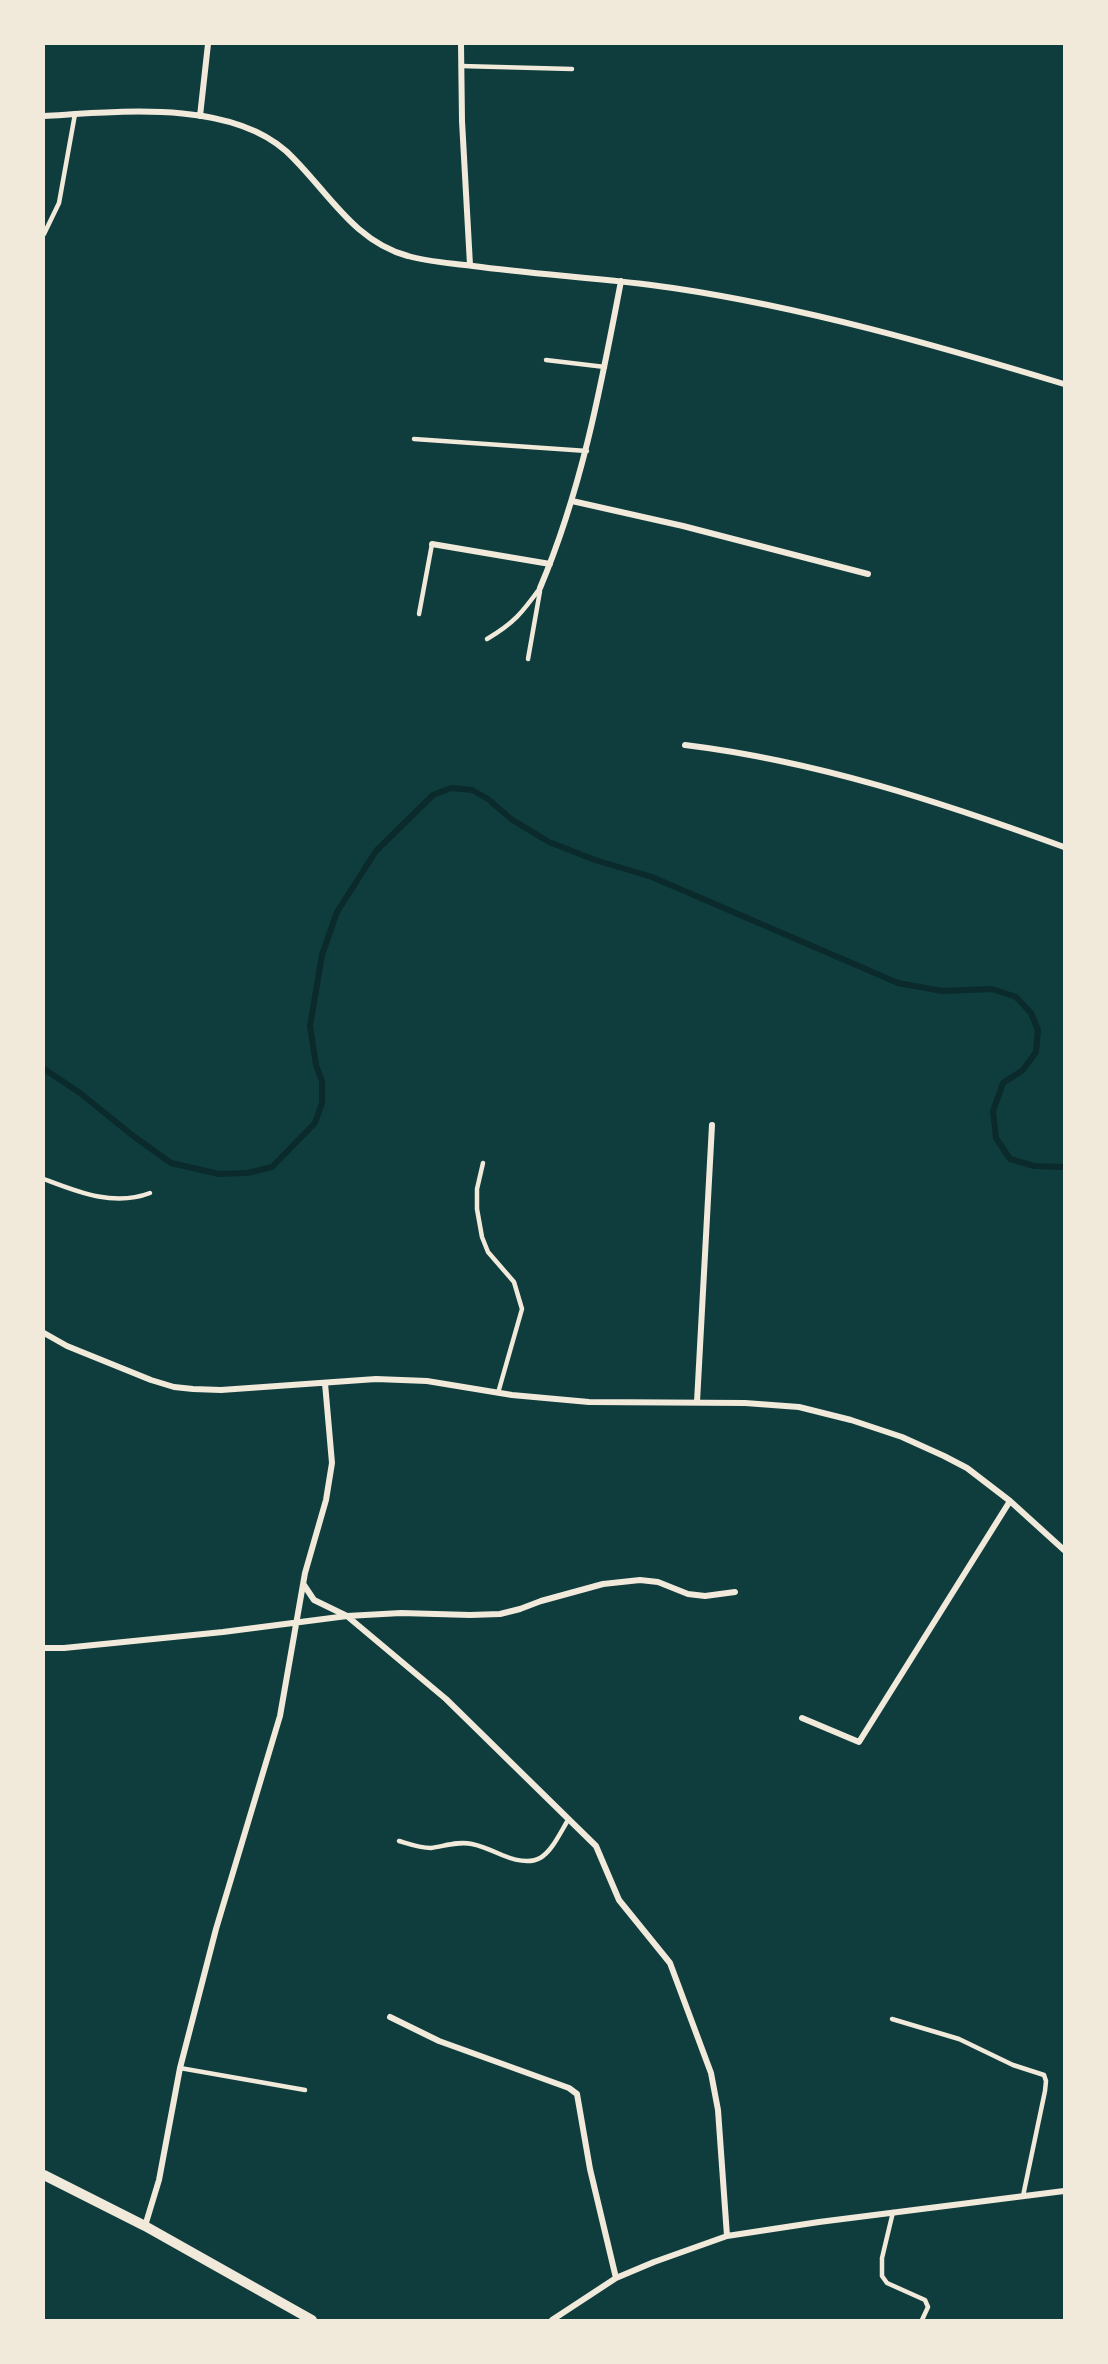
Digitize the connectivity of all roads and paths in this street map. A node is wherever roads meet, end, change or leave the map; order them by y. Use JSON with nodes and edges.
{"nodes":[{"id":1,"x":208,"y":44,"type":"edge"},
{"id":2,"x":461,"y":44,"type":"edge"},
{"id":3,"x":461,"y":66,"type":"junction"},
{"id":4,"x":572,"y":69,"type":"dead end"},
{"id":5,"x":75,"y":114,"type":"junction"},
{"id":6,"x":44,"y":116,"type":"edge"},
{"id":7,"x":200,"y":116,"type":"junction"},
{"id":8,"x":44,"y":234,"type":"edge"},
{"id":9,"x":470,"y":265,"type":"junction"},
{"id":10,"x":621,"y":281,"type":"junction"},
{"id":11,"x":546,"y":360,"type":"dead end"},
{"id":12,"x":605,"y":368,"type":"junction"},
{"id":13,"x":1065,"y":384,"type":"edge"},
{"id":14,"x":414,"y":439,"type":"dead end"},
{"id":15,"x":586,"y":451,"type":"junction"},
{"id":16,"x":572,"y":501,"type":"junction"},
{"id":17,"x":432,"y":544,"type":"joint"},
{"id":18,"x":550,"y":564,"type":"junction"},
{"id":19,"x":868,"y":574,"type":"dead end"},
{"id":20,"x":540,"y":588,"type":"junction"},
{"id":21,"x":420,"y":614,"type":"dead end"},
{"id":22,"x":488,"y":639,"type":"dead end"},
{"id":23,"x":528,"y":659,"type":"dead end"},
{"id":24,"x":685,"y":745,"type":"dead end"},
{"id":25,"x":1065,"y":847,"type":"edge"},
{"id":26,"x":712,"y":1125,"type":"dead end"},
{"id":27,"x":483,"y":1163,"type":"dead end"},
{"id":28,"x":44,"y":1179,"type":"edge"},
{"id":29,"x":150,"y":1193,"type":"dead end"},
{"id":30,"x":44,"y":1333,"type":"edge"},
{"id":31,"x":326,"y":1383,"type":"junction"},
{"id":32,"x":498,"y":1393,"type":"junction"},
{"id":33,"x":698,"y":1402,"type":"junction"},
{"id":34,"x":1010,"y":1501,"type":"junction"},
{"id":35,"x":1065,"y":1550,"type":"edge"},
{"id":36,"x":303,"y":1585,"type":"junction"},
{"id":37,"x":735,"y":1592,"type":"dead end"},
{"id":38,"x":347,"y":1616,"type":"junction"},
{"id":39,"x":297,"y":1622,"type":"junction"},
{"id":40,"x":44,"y":1648,"type":"edge"},
{"id":41,"x":802,"y":1718,"type":"dead end"},
{"id":42,"x":568,"y":1820,"type":"junction"},
{"id":43,"x":399,"y":1842,"type":"dead end"},
{"id":44,"x":390,"y":2017,"type":"dead end"},
{"id":45,"x":892,"y":2019,"type":"dead end"},
{"id":46,"x":180,"y":2068,"type":"junction"},
{"id":47,"x":305,"y":2090,"type":"dead end"},
{"id":48,"x":44,"y":2175,"type":"edge"},
{"id":49,"x":1065,"y":2191,"type":"edge"},
{"id":50,"x":1023,"y":2196,"type":"junction"},
{"id":51,"x":893,"y":2212,"type":"junction"},
{"id":52,"x":145,"y":2226,"type":"junction"},
{"id":53,"x":727,"y":2236,"type":"junction"},
{"id":54,"x":616,"y":2278,"type":"junction"},
{"id":55,"x":312,"y":2320,"type":"edge"},
{"id":56,"x":552,"y":2320,"type":"edge"},
{"id":57,"x":922,"y":2320,"type":"edge"}],
"edges":[{"from":1,"to":7,"type":"street"},
{"from":2,"to":3,"type":"street"},
{"from":3,"to":4,"type":"lane"},
{"from":3,"to":9,"type":"street"},
{"from":5,"to":6,"type":"street"},
{"from":5,"to":7,"type":"street"},
{"from":5,"to":8,"type":"lane"},
{"from":7,"to":9,"type":"street"},
{"from":9,"to":10,"type":"street"},
{"from":10,"to":12,"type":"street"},
{"from":10,"to":13,"type":"street"},
{"from":11,"to":12,"type":"lane"},
{"from":12,"to":15,"type":"street"},
{"from":14,"to":15,"type":"lane"},
{"from":15,"to":16,"type":"street"},
{"from":16,"to":18,"type":"street"},
{"from":16,"to":19,"type":"street"},
{"from":17,"to":18,"type":"street"},
{"from":17,"to":21,"type":"lane"},
{"from":18,"to":20,"type":"street"},
{"from":20,"to":22,"type":"lane"},
{"from":20,"to":23,"type":"lane"},
{"from":24,"to":25,"type":"street"},
{"from":26,"to":33,"type":"street"},
{"from":27,"to":32,"type":"lane"},
{"from":28,"to":29,"type":"lane"},
{"from":30,"to":31,"type":"street"},
{"from":31,"to":32,"type":"street"},
{"from":31,"to":36,"type":"street"},
{"from":32,"to":33,"type":"street"},
{"from":33,"to":34,"type":"street"},
{"from":34,"to":35,"type":"street"},
{"from":34,"to":41,"type":"street"},
{"from":36,"to":38,"type":"street"},
{"from":36,"to":39,"type":"street"},
{"from":37,"to":38,"type":"street"},
{"from":38,"to":39,"type":"street"},
{"from":38,"to":42,"type":"street"},
{"from":39,"to":40,"type":"street"},
{"from":39,"to":46,"type":"street"},
{"from":42,"to":43,"type":"lane"},
{"from":42,"to":53,"type":"street"},
{"from":44,"to":54,"type":"street"},
{"from":45,"to":50,"type":"lane"},
{"from":46,"to":47,"type":"lane"},
{"from":46,"to":52,"type":"street"},
{"from":48,"to":52,"type":"street"},
{"from":49,"to":50,"type":"street"},
{"from":50,"to":51,"type":"street"},
{"from":51,"to":53,"type":"street"},
{"from":51,"to":57,"type":"lane"},
{"from":52,"to":55,"type":"street"},
{"from":53,"to":54,"type":"street"},
{"from":54,"to":56,"type":"street"}]}
